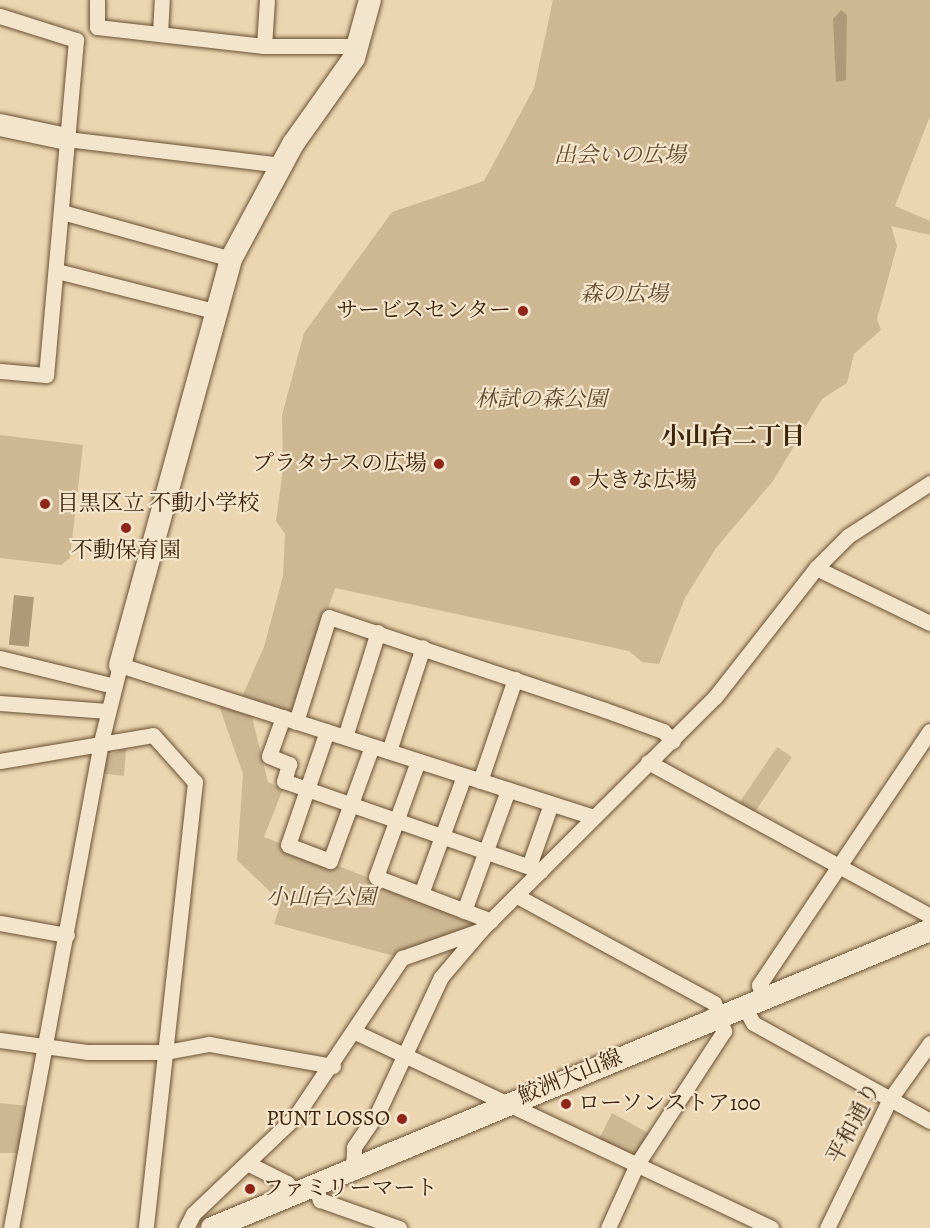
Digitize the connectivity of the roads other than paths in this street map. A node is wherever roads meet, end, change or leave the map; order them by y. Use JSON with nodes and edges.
{"nodes":[{"id":1,"x":97,"y":0,"type":"edge"},
{"id":2,"x":162,"y":0,"type":"edge"},
{"id":3,"x":267,"y":0,"type":"edge"},
{"id":4,"x":370,"y":0,"type":"edge"},
{"id":5,"x":0,"y":15,"type":"edge"},
{"id":6,"x":160,"y":34,"type":"junction"},
{"id":7,"x":264,"y":46,"type":"junction"},
{"id":8,"x":360,"y":46,"type":"junction"},
{"id":9,"x":0,"y":125,"type":"edge"},
{"id":10,"x":67,"y":139,"type":"junction"},
{"id":11,"x":281,"y":165,"type":"junction"},
{"id":12,"x":62,"y":212,"type":"junction"},
{"id":13,"x":231,"y":259,"type":"junction"},
{"id":14,"x":57,"y":272,"type":"junction"},
{"id":15,"x":214,"y":312,"type":"junction"},
{"id":16,"x":0,"y":370,"type":"edge"},
{"id":17,"x":930,"y":483,"type":"edge"},
{"id":18,"x":816,"y":568,"type":"junction"},
{"id":19,"x":930,"y":622,"type":"edge"},
{"id":20,"x":378,"y":632,"type":"junction"},
{"id":21,"x":423,"y":647,"type":"junction"},
{"id":22,"x":0,"y":658,"type":"edge"},
{"id":23,"x":117,"y":675,"type":"junction"},
{"id":24,"x":515,"y":679,"type":"junction"},
{"id":25,"x":0,"y":703,"type":"edge"},
{"id":26,"x":108,"y":711,"type":"junction"},
{"id":27,"x":289,"y":719,"type":"junction"},
{"id":28,"x":327,"y":731,"type":"junction"},
{"id":29,"x":930,"y":732,"type":"edge"},
{"id":30,"x":345,"y":737,"type":"junction"},
{"id":31,"x":673,"y":741,"type":"junction"},
{"id":32,"x":100,"y":746,"type":"junction"},
{"id":33,"x":372,"y":746,"type":"junction"},
{"id":34,"x":389,"y":751,"type":"junction"},
{"id":35,"x":0,"y":761,"type":"edge"},
{"id":36,"x":417,"y":761,"type":"junction"},
{"id":37,"x":648,"y":762,"type":"junction"},
{"id":38,"x":464,"y":776,"type":"junction"},
{"id":39,"x":480,"y":781,"type":"junction"},
{"id":40,"x":307,"y":788,"type":"junction"},
{"id":41,"x":508,"y":790,"type":"junction"},
{"id":42,"x":352,"y":803,"type":"junction"},
{"id":43,"x":551,"y":804,"type":"junction"},
{"id":44,"x":591,"y":816,"type":"junction"},
{"id":45,"x":398,"y":819,"type":"junction"},
{"id":46,"x":442,"y":833,"type":"junction"},
{"id":47,"x":487,"y":850,"type":"junction"},
{"id":48,"x":839,"y":865,"type":"junction"},
{"id":49,"x":535,"y":868,"type":"junction"},
{"id":50,"x":421,"y":894,"type":"junction"},
{"id":51,"x":517,"y":896,"type":"junction"},
{"id":52,"x":464,"y":911,"type":"junction"},
{"id":53,"x":930,"y":916,"type":"edge"},
{"id":54,"x":0,"y":923,"type":"edge"},
{"id":55,"x":486,"y":926,"type":"junction"},
{"id":56,"x":930,"y":930,"type":"edge"},
{"id":57,"x":67,"y":935,"type":"junction"},
{"id":58,"x":754,"y":1002,"type":"junction"},
{"id":59,"x":719,"y":1016,"type":"junction"},
{"id":60,"x":355,"y":1032,"type":"junction"},
{"id":61,"x":0,"y":1040,"type":"edge"},
{"id":62,"x":930,"y":1043,"type":"edge"},
{"id":63,"x":47,"y":1046,"type":"junction"},
{"id":64,"x":166,"y":1052,"type":"junction"},
{"id":65,"x":405,"y":1055,"type":"junction"},
{"id":66,"x":333,"y":1066,"type":"junction"},
{"id":67,"x":890,"y":1099,"type":"junction"},
{"id":68,"x":506,"y":1104,"type":"junction"},
{"id":69,"x":930,"y":1121,"type":"edge"},
{"id":70,"x":247,"y":1163,"type":"junction"},
{"id":71,"x":637,"y":1164,"type":"junction"},
{"id":72,"x":353,"y":1169,"type":"junction"},
{"id":73,"x":317,"y":1192,"type":"junction"},
{"id":74,"x":292,"y":1195,"type":"junction"},
{"id":75,"x":11,"y":1228,"type":"edge"},
{"id":76,"x":146,"y":1228,"type":"edge"},
{"id":77,"x":186,"y":1228,"type":"edge"},
{"id":78,"x":212,"y":1228,"type":"edge"},
{"id":79,"x":399,"y":1228,"type":"edge"},
{"id":80,"x":608,"y":1228,"type":"edge"},
{"id":81,"x":771,"y":1228,"type":"edge"},
{"id":82,"x":827,"y":1228,"type":"edge"}],
"edges":[{"from":1,"to":6,"type":"street"},
{"from":2,"to":6,"type":"street"},
{"from":3,"to":7,"type":"street"},
{"from":4,"to":8,"type":"street"},
{"from":5,"to":10,"type":"street"},
{"from":6,"to":7,"type":"street"},
{"from":7,"to":8,"type":"street"},
{"from":8,"to":11,"type":"street"},
{"from":9,"to":10,"type":"street"},
{"from":10,"to":11,"type":"street"},
{"from":10,"to":12,"type":"street"},
{"from":11,"to":13,"type":"street"},
{"from":12,"to":13,"type":"street"},
{"from":12,"to":14,"type":"street"},
{"from":13,"to":15,"type":"street"},
{"from":14,"to":15,"type":"street"},
{"from":14,"to":16,"type":"street"},
{"from":15,"to":23,"type":"street"},
{"from":17,"to":18,"type":"street"},
{"from":18,"to":19,"type":"street"},
{"from":18,"to":31,"type":"street"},
{"from":20,"to":21,"type":"street"},
{"from":20,"to":27,"type":"street"},
{"from":20,"to":30,"type":"street"},
{"from":21,"to":24,"type":"street"},
{"from":21,"to":34,"type":"street"},
{"from":22,"to":23,"type":"street"},
{"from":23,"to":26,"type":"street"},
{"from":23,"to":27,"type":"street"},
{"from":24,"to":31,"type":"street"},
{"from":24,"to":39,"type":"street"},
{"from":25,"to":26,"type":"street"},
{"from":26,"to":32,"type":"street"},
{"from":27,"to":28,"type":"street"},
{"from":27,"to":40,"type":"street"},
{"from":28,"to":30,"type":"street"},
{"from":28,"to":40,"type":"street"},
{"from":29,"to":48,"type":"street"},
{"from":30,"to":33,"type":"street"},
{"from":31,"to":37,"type":"street"},
{"from":32,"to":35,"type":"street"},
{"from":32,"to":57,"type":"street"},
{"from":32,"to":64,"type":"street"},
{"from":33,"to":34,"type":"street"},
{"from":33,"to":42,"type":"street"},
{"from":34,"to":36,"type":"street"},
{"from":36,"to":38,"type":"street"},
{"from":36,"to":45,"type":"street"},
{"from":37,"to":44,"type":"street"},
{"from":37,"to":48,"type":"street"},
{"from":38,"to":39,"type":"street"},
{"from":38,"to":46,"type":"street"},
{"from":39,"to":41,"type":"street"},
{"from":40,"to":42,"type":"street"},
{"from":40,"to":42,"type":"street"},
{"from":41,"to":43,"type":"street"},
{"from":41,"to":47,"type":"street"},
{"from":42,"to":45,"type":"street"},
{"from":43,"to":44,"type":"street"},
{"from":43,"to":49,"type":"street"},
{"from":44,"to":49,"type":"street"},
{"from":45,"to":46,"type":"street"},
{"from":45,"to":50,"type":"street"},
{"from":46,"to":47,"type":"street"},
{"from":46,"to":50,"type":"street"},
{"from":47,"to":49,"type":"street"},
{"from":47,"to":52,"type":"street"},
{"from":48,"to":53,"type":"street"},
{"from":48,"to":58,"type":"street"},
{"from":49,"to":51,"type":"street"},
{"from":50,"to":52,"type":"street"},
{"from":51,"to":55,"type":"street"},
{"from":51,"to":59,"type":"street"},
{"from":52,"to":55,"type":"street"},
{"from":54,"to":57,"type":"street"},
{"from":55,"to":60,"type":"street"},
{"from":55,"to":65,"type":"street"},
{"from":56,"to":58,"type":"street","name":"鮫洲大山線"},
{"from":57,"to":63,"type":"street"},
{"from":58,"to":59,"type":"street","name":"鮫洲大山線"},
{"from":58,"to":67,"type":"street"},
{"from":59,"to":68,"type":"street","name":"鮫洲大山線"},
{"from":59,"to":71,"type":"street"},
{"from":60,"to":65,"type":"street"},
{"from":60,"to":66,"type":"street"},
{"from":61,"to":63,"type":"street"},
{"from":62,"to":67,"type":"street","name":"平和通り"},
{"from":63,"to":64,"type":"street"},
{"from":63,"to":75,"type":"street"},
{"from":64,"to":66,"type":"street"},
{"from":64,"to":76,"type":"street"},
{"from":65,"to":68,"type":"street"},
{"from":65,"to":72,"type":"street"},
{"from":66,"to":70,"type":"street"},
{"from":67,"to":69,"type":"street"},
{"from":67,"to":82,"type":"street","name":"平和通り"},
{"from":68,"to":71,"type":"street"},
{"from":68,"to":72,"type":"street","name":"鮫洲大山線"},
{"from":70,"to":74,"type":"street"},
{"from":70,"to":77,"type":"street"},
{"from":71,"to":80,"type":"street"},
{"from":71,"to":81,"type":"street"},
{"from":72,"to":73,"type":"street","name":"鮫洲大山線"},
{"from":73,"to":74,"type":"street","name":"鮫洲大山線"},
{"from":73,"to":79,"type":"street"},
{"from":74,"to":78,"type":"street","name":"鮫洲大山線"}]}
